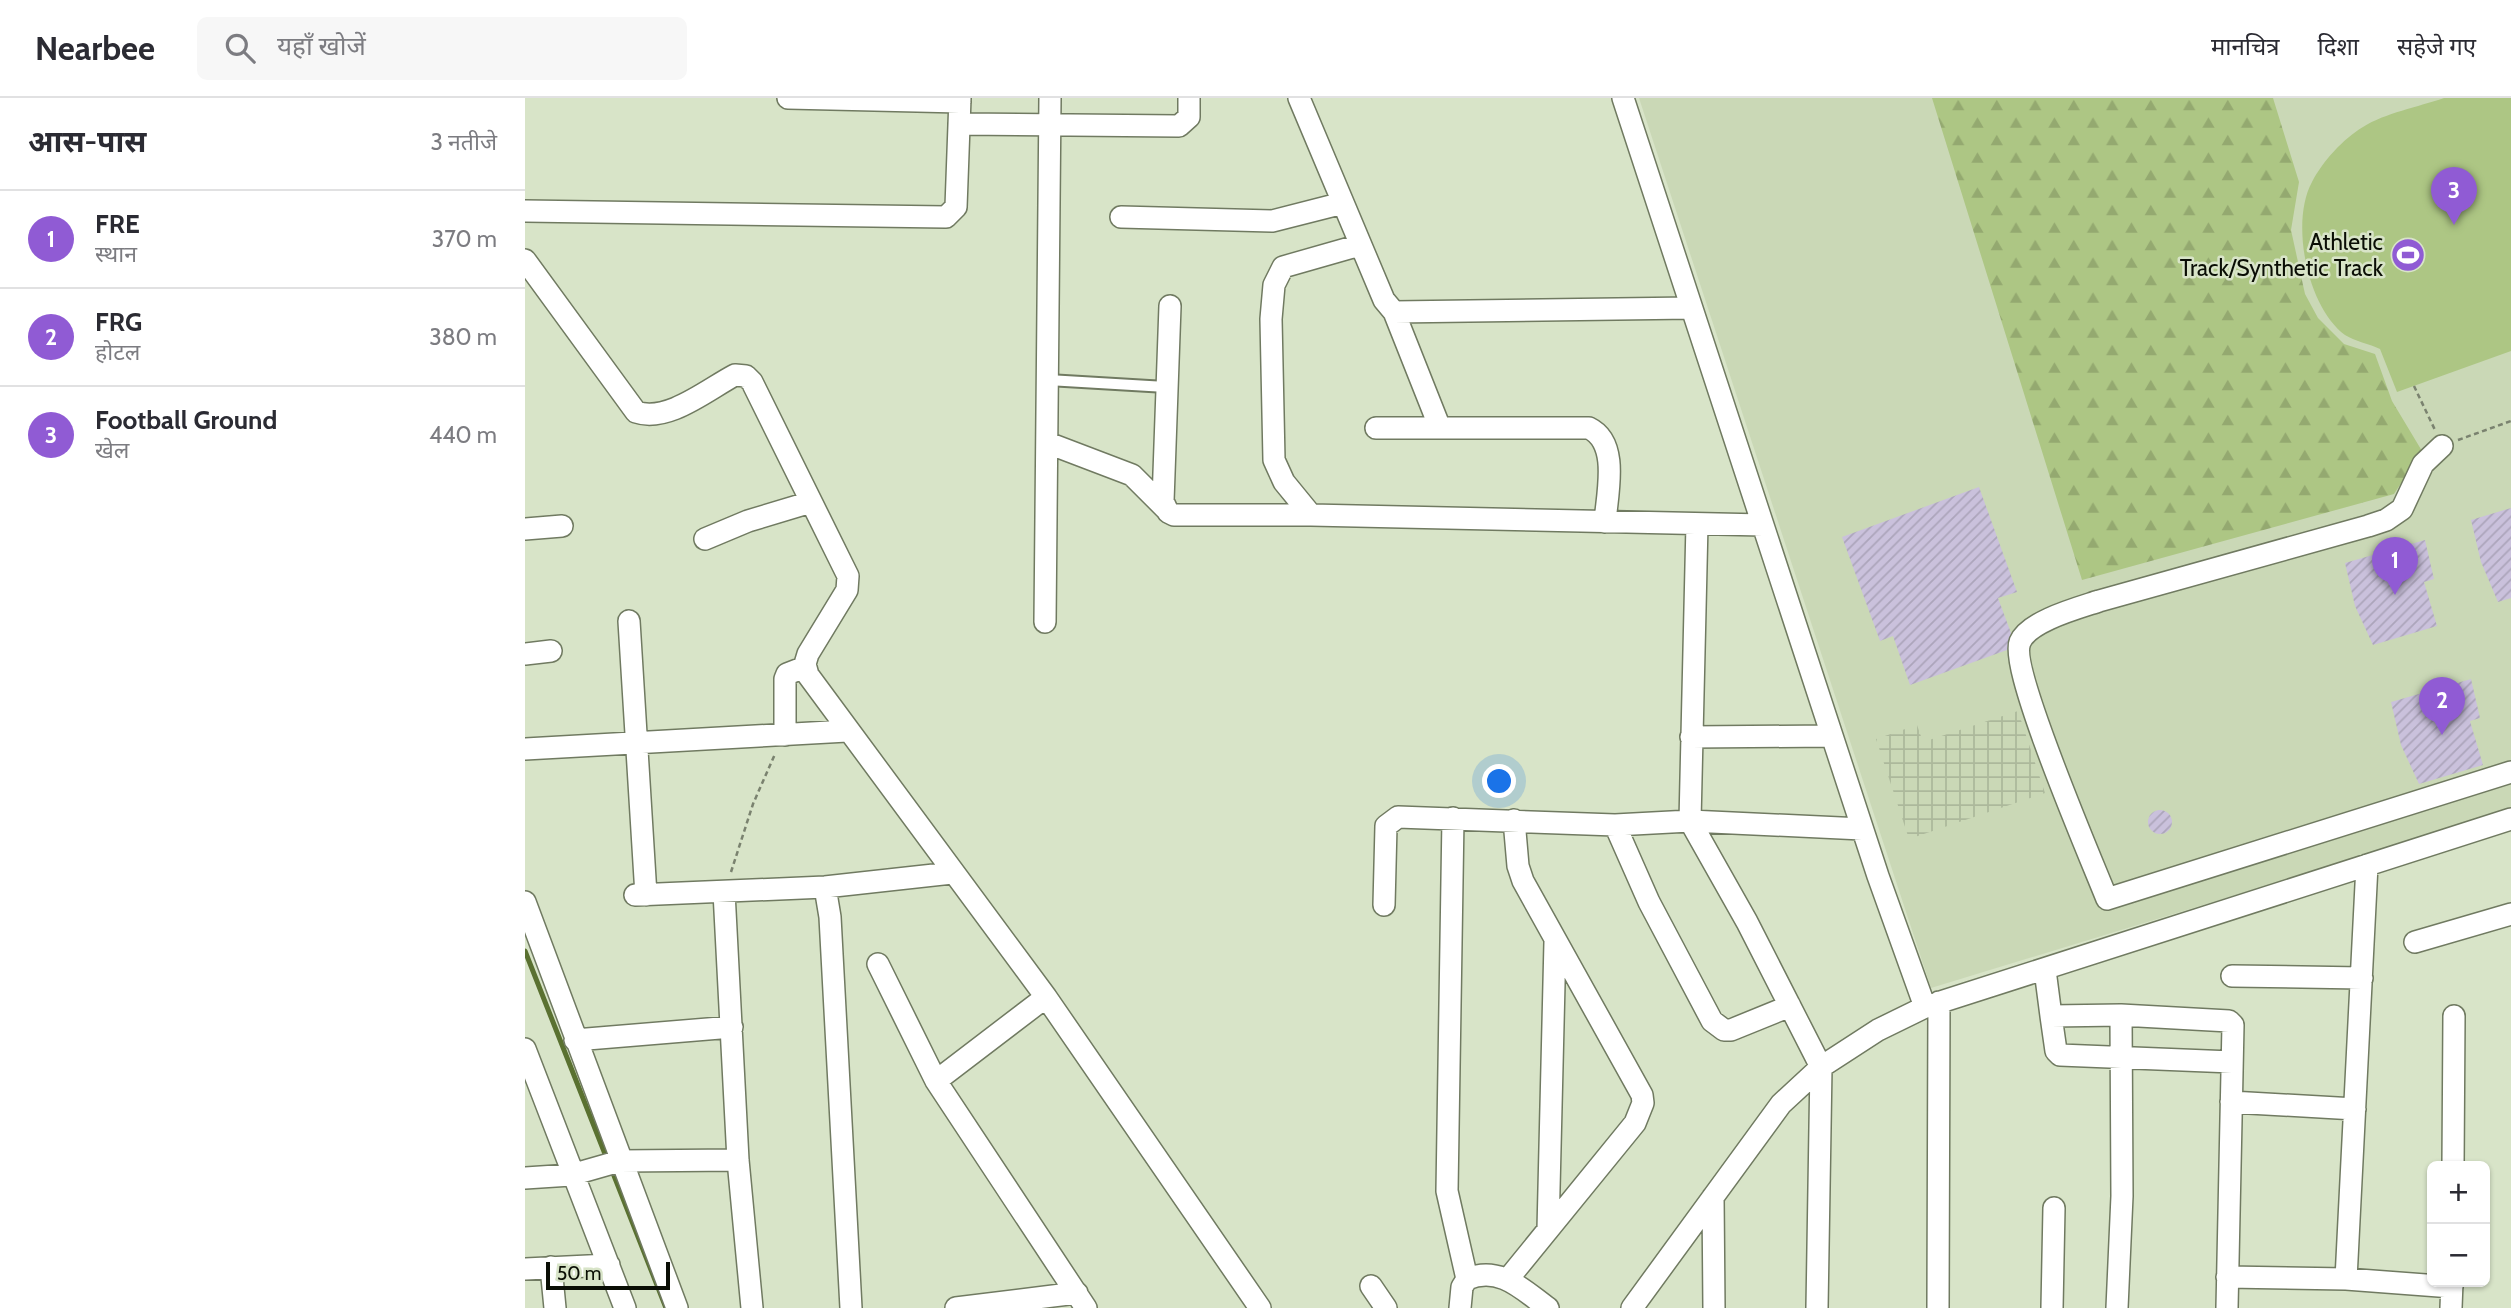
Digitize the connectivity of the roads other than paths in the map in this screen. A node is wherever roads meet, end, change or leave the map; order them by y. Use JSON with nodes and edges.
{"nodes":[{"id":1,"x":788,"y":98,"type":"edge"},
{"id":2,"x":1050,"y":98,"type":"edge"},
{"id":3,"x":1189,"y":98,"type":"edge"},
{"id":4,"x":1299,"y":98,"type":"edge"},
{"id":5,"x":1623,"y":98,"type":"edge"},
{"id":6,"x":960,"y":100,"type":"edge"},
{"id":7,"x":959,"y":124,"type":"junction"},
{"id":8,"x":1050,"y":126,"type":"junction"},
{"id":9,"x":1343,"y":203,"type":"junction"},
{"id":10,"x":525,"y":211,"type":"edge"},
{"id":11,"x":1121,"y":217,"type":"dead end"},
{"id":12,"x":1360,"y":245,"type":"junction"},
{"id":13,"x":525,"y":260,"type":"edge"},
{"id":14,"x":1170,"y":306,"type":"dead end"},
{"id":15,"x":1691,"y":308,"type":"junction"},
{"id":16,"x":1394,"y":312,"type":"junction"},
{"id":17,"x":1048,"y":380,"type":"junction"},
{"id":18,"x":1166,"y":387,"type":"junction"},
{"id":19,"x":1376,"y":428,"type":"dead end"},
{"id":20,"x":1440,"y":428,"type":"junction"},
{"id":21,"x":1048,"y":443,"type":"junction"},
{"id":22,"x":2442,"y":446,"type":"road end"},
{"id":23,"x":811,"y":502,"type":"junction"},
{"id":24,"x":1165,"y":508,"type":"junction"},
{"id":25,"x":1311,"y":515,"type":"junction"},
{"id":26,"x":1605,"y":522,"type":"junction"},
{"id":27,"x":1697,"y":524,"type":"junction"},
{"id":28,"x":1763,"y":525,"type":"junction"},
{"id":29,"x":562,"y":526,"type":"dead end"},
{"id":30,"x":525,"y":530,"type":"edge"},
{"id":31,"x":705,"y":539,"type":"dead end"},
{"id":32,"x":629,"y":621,"type":"dead end"},
{"id":33,"x":1045,"y":622,"type":"dead end"},
{"id":34,"x":551,"y":651,"type":"dead end"},
{"id":35,"x":525,"y":653,"type":"edge"},
{"id":36,"x":805,"y":667,"type":"junction"},
{"id":37,"x":847,"y":731,"type":"junction"},
{"id":38,"x":785,"y":735,"type":"junction"},
{"id":39,"x":1832,"y":736,"type":"junction"},
{"id":40,"x":1691,"y":737,"type":"junction"},
{"id":41,"x":638,"y":741,"type":"junction"},
{"id":42,"x":525,"y":749,"type":"edge"},
{"id":43,"x":2511,"y":772,"type":"edge"},
{"id":44,"x":1453,"y":818,"type":"junction"},
{"id":45,"x":2511,"y":819,"type":"edge"},
{"id":46,"x":1514,"y":820,"type":"junction"},
{"id":47,"x":1690,"y":821,"type":"junction"},
{"id":48,"x":1615,"y":825,"type":"junction"},
{"id":49,"x":1862,"y":829,"type":"junction"},
{"id":50,"x":2367,"y":865,"type":"junction"},
{"id":51,"x":952,"y":873,"type":"junction"},
{"id":52,"x":825,"y":887,"type":"junction"},
{"id":53,"x":724,"y":892,"type":"junction"},
{"id":54,"x":525,"y":902,"type":"edge"},
{"id":55,"x":1384,"y":905,"type":"dead end"},
{"id":56,"x":2510,"y":920,"type":"edge"},
{"id":57,"x":1555,"y":942,"type":"junction"},
{"id":58,"x":2416,"y":942,"type":"dead end"},
{"id":59,"x":878,"y":964,"type":"dead end"},
{"id":60,"x":2045,"y":970,"type":"junction"},
{"id":61,"x":2232,"y":976,"type":"dead end"},
{"id":62,"x":2362,"y":978,"type":"junction"},
{"id":63,"x":1045,"y":998,"type":"junction"},
{"id":64,"x":1932,"y":1004,"type":"junction"},
{"id":65,"x":1790,"y":1006,"type":"junction"},
{"id":66,"x":2121,"y":1015,"type":"junction"},
{"id":67,"x":2051,"y":1016,"type":"junction"},
{"id":68,"x":2454,"y":1016,"type":"dead end"},
{"id":69,"x":731,"y":1027,"type":"junction"},
{"id":70,"x":575,"y":1040,"type":"junction"},
{"id":71,"x":526,"y":1053,"type":"edge"},
{"id":72,"x":2120,"y":1056,"type":"junction"},
{"id":73,"x":2232,"y":1062,"type":"junction"},
{"id":74,"x":1821,"y":1067,"type":"junction"},
{"id":75,"x":936,"y":1081,"type":"junction"},
{"id":76,"x":2231,"y":1102,"type":"junction"},
{"id":77,"x":2355,"y":1109,"type":"junction"},
{"id":78,"x":738,"y":1160,"type":"junction"},
{"id":79,"x":2453,"y":1161,"type":"edge"},
{"id":80,"x":617,"y":1162,"type":"junction"},
{"id":81,"x":580,"y":1172,"type":"junction"},
{"id":82,"x":525,"y":1178,"type":"edge"},
{"id":83,"x":1713,"y":1197,"type":"junction"},
{"id":84,"x":2054,"y":1208,"type":"dead end"},
{"id":85,"x":1548,"y":1230,"type":"junction"},
{"id":86,"x":609,"y":1265,"type":"junction"},
{"id":87,"x":551,"y":1267,"type":"junction"},
{"id":88,"x":525,"y":1269,"type":"edge"},
{"id":89,"x":2227,"y":1277,"type":"junction"},
{"id":90,"x":1467,"y":1279,"type":"junction"},
{"id":91,"x":1508,"y":1279,"type":"junction"},
{"id":92,"x":2346,"y":1279,"type":"junction"},
{"id":93,"x":1371,"y":1286,"type":"dead end"},
{"id":94,"x":2452,"y":1292,"type":"edge"},
{"id":95,"x":1081,"y":1301,"type":"edge"},
{"id":96,"x":990,"y":1306,"type":"edge"},
{"id":97,"x":555,"y":1308,"type":"edge"},
{"id":98,"x":625,"y":1308,"type":"edge"},
{"id":99,"x":677,"y":1308,"type":"edge"},
{"id":100,"x":752,"y":1308,"type":"edge"},
{"id":101,"x":851,"y":1308,"type":"edge"},
{"id":102,"x":956,"y":1308,"type":"edge"},
{"id":103,"x":1260,"y":1308,"type":"edge"},
{"id":104,"x":1386,"y":1308,"type":"edge"},
{"id":105,"x":1459,"y":1308,"type":"edge"},
{"id":106,"x":1548,"y":1308,"type":"edge"},
{"id":107,"x":1632,"y":1308,"type":"edge"},
{"id":108,"x":1714,"y":1308,"type":"edge"},
{"id":109,"x":1817,"y":1308,"type":"edge"},
{"id":110,"x":1938,"y":1308,"type":"edge"},
{"id":111,"x":2052,"y":1308,"type":"edge"},
{"id":112,"x":2117,"y":1308,"type":"edge"},
{"id":113,"x":2227,"y":1308,"type":"edge"}],
"edges":[{"from":1,"to":6,"type":"street"},
{"from":2,"to":8,"type":"street"},
{"from":3,"to":8,"type":"street"},
{"from":4,"to":9,"type":"street"},
{"from":5,"to":15,"type":"street"},
{"from":6,"to":7,"type":"street"},
{"from":7,"to":8,"type":"street"},
{"from":7,"to":10,"type":"street"},
{"from":8,"to":17,"type":"street"},
{"from":9,"to":11,"type":"street"},
{"from":9,"to":12,"type":"street"},
{"from":12,"to":16,"type":"street"},
{"from":12,"to":25,"type":"street"},
{"from":13,"to":23,"type":"street"},
{"from":14,"to":18,"type":"street"},
{"from":15,"to":16,"type":"street"},
{"from":15,"to":28,"type":"street"},
{"from":16,"to":20,"type":"street"},
{"from":17,"to":18,"type":"lane"},
{"from":17,"to":21,"type":"street"},
{"from":18,"to":24,"type":"street"},
{"from":19,"to":20,"type":"street"},
{"from":20,"to":26,"type":"street"},
{"from":21,"to":24,"type":"street"},
{"from":21,"to":33,"type":"street"},
{"from":22,"to":43,"type":"street"},
{"from":23,"to":31,"type":"street"},
{"from":23,"to":36,"type":"street"},
{"from":24,"to":25,"type":"street"},
{"from":25,"to":26,"type":"street"},
{"from":26,"to":27,"type":"street"},
{"from":27,"to":28,"type":"street"},
{"from":27,"to":40,"type":"street"},
{"from":28,"to":39,"type":"street"},
{"from":29,"to":30,"type":"street"},
{"from":32,"to":41,"type":"street"},
{"from":34,"to":35,"type":"street"},
{"from":36,"to":37,"type":"street"},
{"from":36,"to":38,"type":"street"},
{"from":37,"to":38,"type":"street"},
{"from":37,"to":51,"type":"street"},
{"from":38,"to":41,"type":"street"},
{"from":39,"to":40,"type":"street"},
{"from":39,"to":49,"type":"street"},
{"from":40,"to":47,"type":"street"},
{"from":41,"to":42,"type":"street"},
{"from":41,"to":53,"type":"street"},
{"from":44,"to":46,"type":"street"},
{"from":44,"to":55,"type":"street"},
{"from":44,"to":90,"type":"street"},
{"from":45,"to":50,"type":"street"},
{"from":46,"to":48,"type":"street"},
{"from":46,"to":57,"type":"street"},
{"from":47,"to":48,"type":"street"},
{"from":47,"to":49,"type":"street"},
{"from":47,"to":65,"type":"street"},
{"from":48,"to":65,"type":"street"},
{"from":49,"to":64,"type":"street"},
{"from":50,"to":60,"type":"street"},
{"from":50,"to":62,"type":"street"},
{"from":51,"to":52,"type":"street"},
{"from":51,"to":63,"type":"street"},
{"from":52,"to":53,"type":"street"},
{"from":52,"to":101,"type":"street"},
{"from":53,"to":69,"type":"street"},
{"from":54,"to":70,"type":"street"},
{"from":56,"to":58,"type":"street"},
{"from":57,"to":85,"type":"street"},
{"from":57,"to":85,"type":"street"},
{"from":59,"to":75,"type":"street"},
{"from":60,"to":64,"type":"street"},
{"from":60,"to":67,"type":"street"},
{"from":61,"to":62,"type":"street"},
{"from":62,"to":77,"type":"street"},
{"from":63,"to":75,"type":"street"},
{"from":63,"to":103,"type":"street"},
{"from":64,"to":74,"type":"street"},
{"from":64,"to":110,"type":"street"},
{"from":65,"to":74,"type":"street"},
{"from":66,"to":67,"type":"street"},
{"from":66,"to":72,"type":"street"},
{"from":66,"to":73,"type":"street"},
{"from":67,"to":72,"type":"street"},
{"from":68,"to":79,"type":"street"},
{"from":69,"to":70,"type":"street"},
{"from":69,"to":78,"type":"street"},
{"from":70,"to":80,"type":"street"},
{"from":71,"to":81,"type":"street"},
{"from":72,"to":73,"type":"street"},
{"from":72,"to":112,"type":"street"},
{"from":73,"to":76,"type":"street"},
{"from":74,"to":83,"type":"street"},
{"from":74,"to":109,"type":"street"},
{"from":75,"to":95,"type":"street"},
{"from":76,"to":77,"type":"street"},
{"from":76,"to":89,"type":"street"},
{"from":77,"to":92,"type":"street"},
{"from":78,"to":80,"type":"street"},
{"from":78,"to":100,"type":"street"},
{"from":80,"to":81,"type":"street"},
{"from":80,"to":99,"type":"street"},
{"from":81,"to":82,"type":"street"},
{"from":81,"to":86,"type":"street"},
{"from":83,"to":107,"type":"street"},
{"from":83,"to":108,"type":"street"},
{"from":84,"to":111,"type":"street"},
{"from":85,"to":91,"type":"street"},
{"from":86,"to":87,"type":"street"},
{"from":86,"to":98,"type":"street"},
{"from":87,"to":88,"type":"street"},
{"from":87,"to":97,"type":"street"},
{"from":89,"to":92,"type":"street"},
{"from":89,"to":113,"type":"street"},
{"from":90,"to":91,"type":"street"},
{"from":90,"to":105,"type":"street"},
{"from":91,"to":106,"type":"street"},
{"from":92,"to":94,"type":"street"},
{"from":93,"to":104,"type":"street"},
{"from":95,"to":96,"type":"street"},
{"from":96,"to":102,"type":"street"}]}
